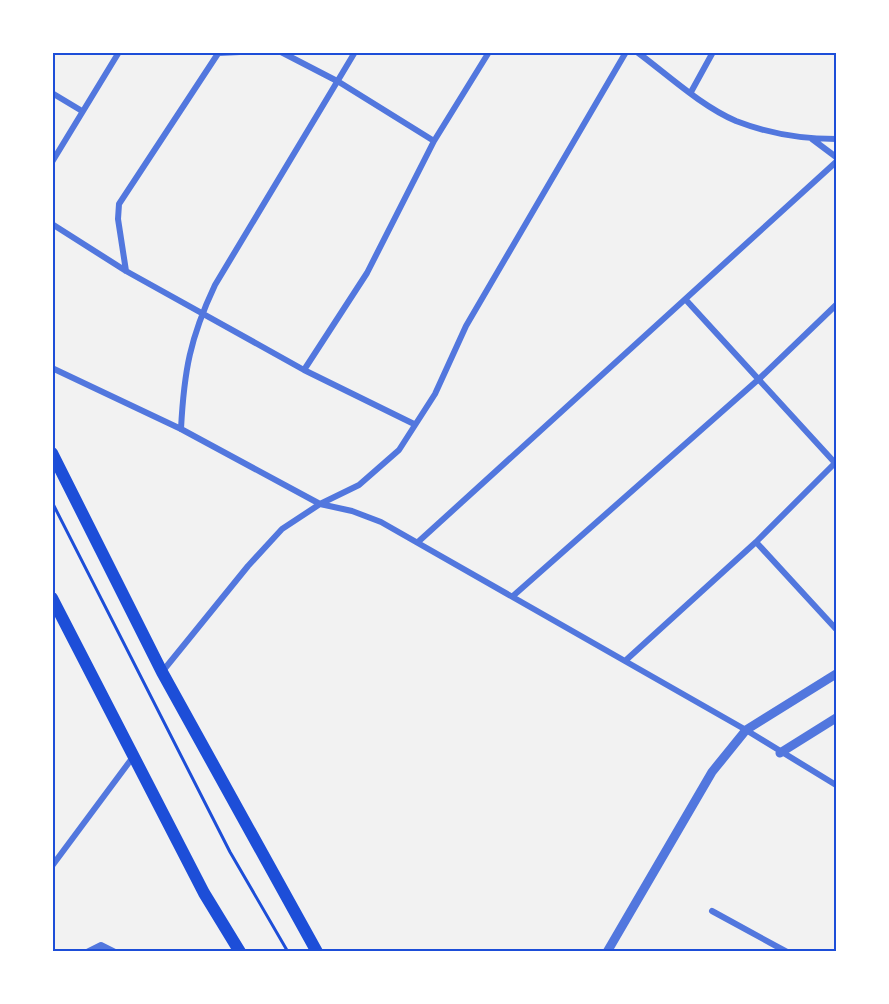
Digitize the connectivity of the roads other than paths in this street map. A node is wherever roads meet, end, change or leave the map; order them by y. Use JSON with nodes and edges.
{"nodes":[{"id":1,"x":119,"y":52,"type":"edge"},
{"id":2,"x":240,"y":52,"type":"edge"},
{"id":3,"x":281,"y":52,"type":"edge"},
{"id":4,"x":355,"y":52,"type":"edge"},
{"id":5,"x":489,"y":52,"type":"edge"},
{"id":6,"x":626,"y":52,"type":"edge"},
{"id":7,"x":637,"y":52,"type":"edge"},
{"id":8,"x":713,"y":52,"type":"edge"},
{"id":9,"x":219,"y":53,"type":"edge"},
{"id":10,"x":339,"y":82,"type":"junction"},
{"id":11,"x":691,"y":92,"type":"junction"},
{"id":12,"x":52,"y":93,"type":"edge"},
{"id":13,"x":82,"y":111,"type":"junction"},
{"id":14,"x":812,"y":139,"type":"junction"},
{"id":15,"x":837,"y":139,"type":"edge"},
{"id":16,"x":434,"y":141,"type":"junction"},
{"id":17,"x":837,"y":157,"type":"edge"},
{"id":18,"x":52,"y":162,"type":"edge"},
{"id":19,"x":837,"y":162,"type":"edge"},
{"id":20,"x":53,"y":225,"type":"edge"},
{"id":21,"x":126,"y":271,"type":"junction"},
{"id":22,"x":686,"y":300,"type":"junction"},
{"id":23,"x":837,"y":305,"type":"edge"},
{"id":24,"x":202,"y":312,"type":"junction"},
{"id":25,"x":52,"y":368,"type":"edge"},
{"id":26,"x":304,"y":370,"type":"junction"},
{"id":27,"x":760,"y":378,"type":"junction"},
{"id":28,"x":414,"y":424,"type":"junction"},
{"id":29,"x":181,"y":429,"type":"junction"},
{"id":30,"x":52,"y":453,"type":"edge"},
{"id":31,"x":836,"y":463,"type":"edge"},
{"id":32,"x":320,"y":504,"type":"junction"},
{"id":33,"x":418,"y":542,"type":"junction"},
{"id":34,"x":756,"y":542,"type":"junction"},
{"id":35,"x":513,"y":596,"type":"junction"},
{"id":36,"x":52,"y":598,"type":"edge"},
{"id":37,"x":837,"y":629,"type":"edge"},
{"id":38,"x":625,"y":661,"type":"junction"},
{"id":39,"x":162,"y":672,"type":"junction"},
{"id":40,"x":837,"y":674,"type":"edge"},
{"id":41,"x":837,"y":718,"type":"edge"},
{"id":42,"x":746,"y":730,"type":"junction"},
{"id":43,"x":780,"y":753,"type":"junction"},
{"id":44,"x":133,"y":757,"type":"junction"},
{"id":45,"x":837,"y":785,"type":"edge"},
{"id":46,"x":52,"y":866,"type":"edge"},
{"id":47,"x":712,"y":911,"type":"dead end"},
{"id":48,"x":87,"y":951,"type":"edge"},
{"id":49,"x":114,"y":951,"type":"edge"},
{"id":50,"x":240,"y":951,"type":"edge"},
{"id":51,"x":317,"y":951,"type":"edge"},
{"id":52,"x":607,"y":951,"type":"edge"},
{"id":53,"x":787,"y":951,"type":"edge"}],
"edges":[{"from":1,"to":13,"type":"street"},
{"from":2,"to":9,"type":"street"},
{"from":3,"to":10,"type":"street"},
{"from":4,"to":10,"type":"street"},
{"from":5,"to":16,"type":"street"},
{"from":6,"to":28,"type":"street"},
{"from":7,"to":11,"type":"street"},
{"from":8,"to":11,"type":"street"},
{"from":9,"to":21,"type":"street"},
{"from":10,"to":16,"type":"street"},
{"from":10,"to":24,"type":"street"},
{"from":11,"to":14,"type":"street"},
{"from":12,"to":13,"type":"street"},
{"from":13,"to":18,"type":"street"},
{"from":14,"to":15,"type":"street"},
{"from":14,"to":17,"type":"street"},
{"from":16,"to":26,"type":"street"},
{"from":19,"to":22,"type":"street"},
{"from":20,"to":21,"type":"street"},
{"from":21,"to":24,"type":"street"},
{"from":22,"to":27,"type":"street"},
{"from":22,"to":33,"type":"street"},
{"from":23,"to":27,"type":"street"},
{"from":24,"to":26,"type":"street"},
{"from":24,"to":29,"type":"street"},
{"from":25,"to":29,"type":"street"},
{"from":26,"to":28,"type":"street"},
{"from":27,"to":31,"type":"street"},
{"from":27,"to":35,"type":"street"},
{"from":28,"to":32,"type":"street"},
{"from":29,"to":32,"type":"street"},
{"from":30,"to":39,"type":"main road"},
{"from":31,"to":34,"type":"street"},
{"from":32,"to":33,"type":"street"},
{"from":32,"to":39,"type":"street"},
{"from":33,"to":35,"type":"street"},
{"from":34,"to":37,"type":"street"},
{"from":34,"to":38,"type":"street"},
{"from":35,"to":38,"type":"street"},
{"from":36,"to":44,"type":"main road"},
{"from":38,"to":42,"type":"street"},
{"from":39,"to":51,"type":"main road"},
{"from":40,"to":42,"type":"street"},
{"from":41,"to":43,"type":"street"},
{"from":42,"to":43,"type":"street"},
{"from":42,"to":52,"type":"street"},
{"from":43,"to":45,"type":"street"},
{"from":44,"to":46,"type":"street"},
{"from":44,"to":50,"type":"main road"},
{"from":47,"to":53,"type":"street"},
{"from":48,"to":49,"type":"street"}]}
